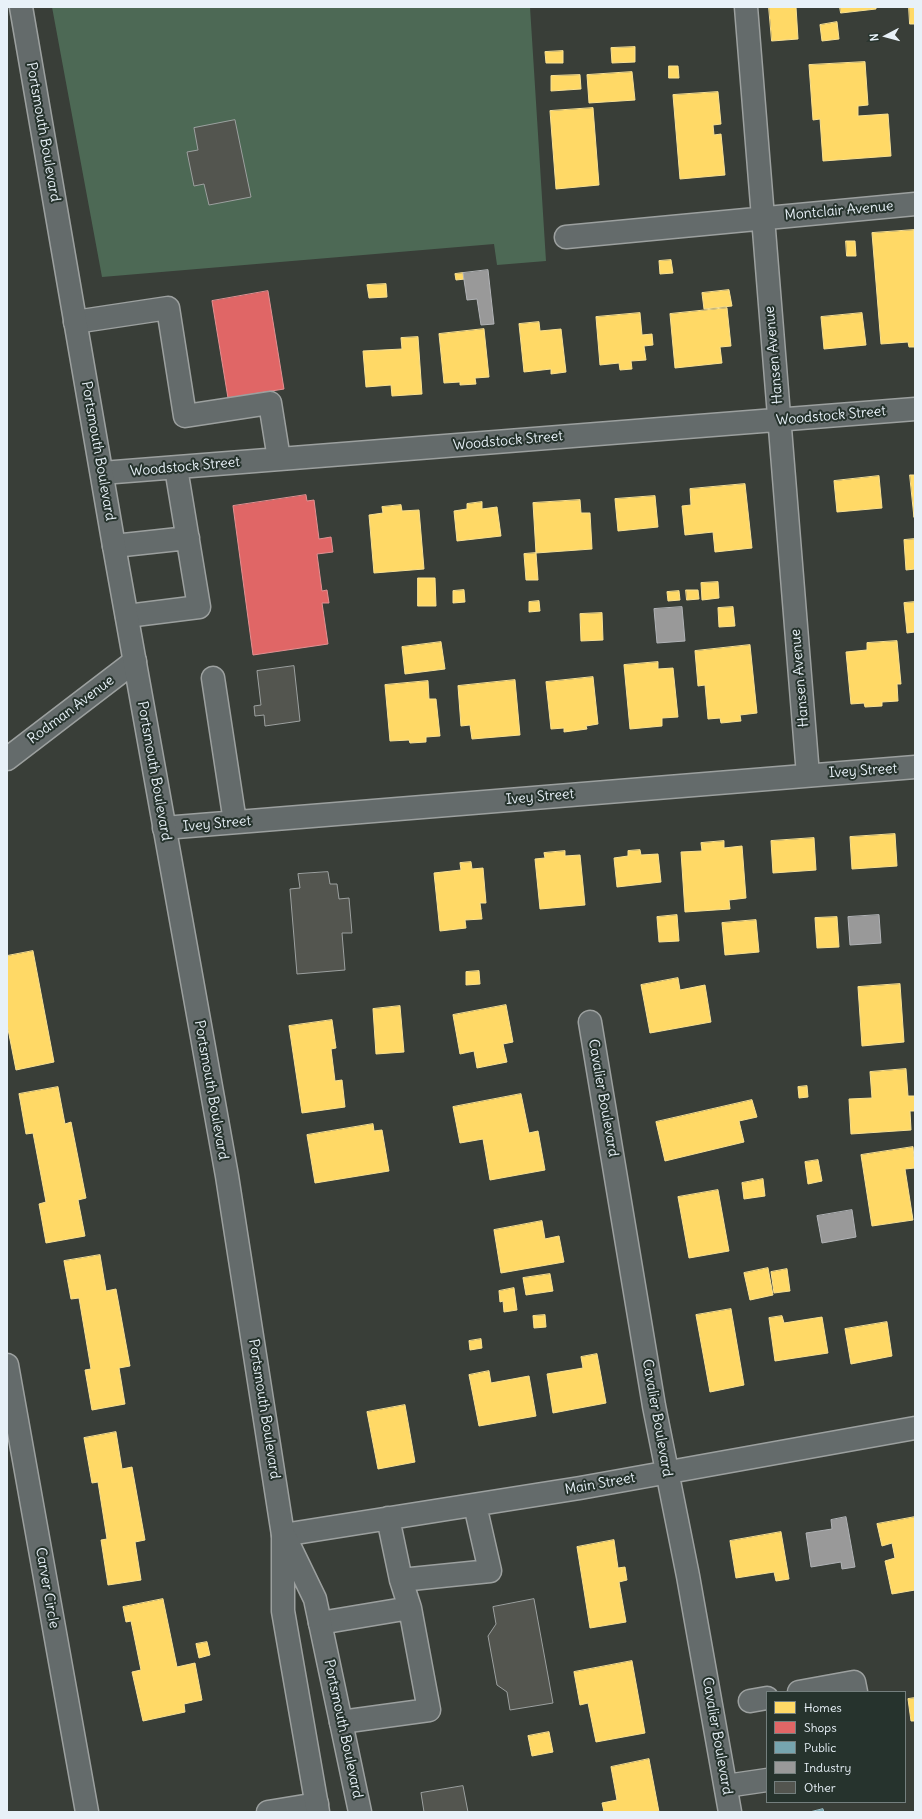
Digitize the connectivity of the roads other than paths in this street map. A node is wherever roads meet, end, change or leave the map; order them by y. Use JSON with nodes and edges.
{"nodes":[{"id":1,"x":21,"y":7,"type":"edge"},
{"id":2,"x":746,"y":7,"type":"edge"},
{"id":3,"x":915,"y":204,"type":"edge"},
{"id":4,"x":763,"y":218,"type":"junction"},
{"id":5,"x":566,"y":237,"type":"dead end"},
{"id":6,"x":75,"y":322,"type":"junction"},
{"id":7,"x":915,"y":409,"type":"edge"},
{"id":8,"x":779,"y":420,"type":"junction"},
{"id":9,"x":279,"y":460,"type":"junction"},
{"id":10,"x":176,"y":468,"type":"junction"},
{"id":11,"x":102,"y":474,"type":"junction"},
{"id":12,"x":188,"y":538,"type":"junction"},
{"id":13,"x":114,"y":546,"type":"junction"},
{"id":14,"x":127,"y":616,"type":"junction"},
{"id":15,"x":135,"y":661,"type":"junction"},
{"id":16,"x":213,"y":678,"type":"dead end"},
{"id":17,"x":7,"y":759,"type":"edge"},
{"id":18,"x":915,"y":767,"type":"edge"},
{"id":19,"x":808,"y":775,"type":"junction"},
{"id":20,"x":235,"y":822,"type":"junction"},
{"id":21,"x":164,"y":828,"type":"junction"},
{"id":22,"x":590,"y":1022,"type":"dead end"},
{"id":23,"x":7,"y":1365,"type":"edge"},
{"id":24,"x":915,"y":1428,"type":"edge"},
{"id":25,"x":667,"y":1472,"type":"junction"},
{"id":26,"x":475,"y":1504,"type":"junction"},
{"id":27,"x":388,"y":1518,"type":"junction"},
{"id":28,"x":283,"y":1535,"type":"junction"},
{"id":29,"x":401,"y":1580,"type":"junction"},
{"id":30,"x":410,"y":1608,"type":"junction"},
{"id":31,"x":320,"y":1623,"type":"junction"},
{"id":32,"x":804,"y":1691,"type":"edge"},
{"id":33,"x":856,"y":1691,"type":"edge"},
{"id":34,"x":341,"y":1722,"type":"junction"},
{"id":35,"x":766,"y":1780,"type":"edge"},
{"id":36,"x":726,"y":1786,"type":"junction"},
{"id":37,"x":317,"y":1808,"type":"edge"},
{"id":38,"x":87,"y":1812,"type":"edge"},
{"id":39,"x":268,"y":1812,"type":"edge"},
{"id":40,"x":360,"y":1812,"type":"edge"},
{"id":41,"x":730,"y":1812,"type":"edge"}],
"edges":[{"from":1,"to":6,"type":"street","name":"Portsmouth Boulevard"},
{"from":2,"to":4,"type":"street","name":"Hansen Avenue"},
{"from":3,"to":4,"type":"street","name":"Montclair Avenue"},
{"from":4,"to":5,"type":"street","name":"Montclair Avenue"},
{"from":4,"to":8,"type":"street","name":"Hansen Avenue"},
{"from":6,"to":9,"type":"street"},
{"from":6,"to":11,"type":"street","name":"Portsmouth Boulevard"},
{"from":7,"to":8,"type":"street","name":"Woodstock Street"},
{"from":8,"to":9,"type":"street","name":"Woodstock Street"},
{"from":8,"to":19,"type":"street","name":"Hansen Avenue"},
{"from":9,"to":10,"type":"street","name":"Woodstock Street"},
{"from":10,"to":11,"type":"street","name":"Woodstock Street"},
{"from":10,"to":12,"type":"street"},
{"from":11,"to":13,"type":"street","name":"Portsmouth Boulevard"},
{"from":12,"to":13,"type":"street"},
{"from":12,"to":14,"type":"street"},
{"from":13,"to":14,"type":"street","name":"Portsmouth Boulevard"},
{"from":14,"to":15,"type":"street","name":"Portsmouth Boulevard"},
{"from":15,"to":17,"type":"street","name":"Rodman Avenue"},
{"from":15,"to":21,"type":"street","name":"Portsmouth Boulevard"},
{"from":16,"to":20,"type":"street"},
{"from":18,"to":19,"type":"street","name":"Ivey Street"},
{"from":19,"to":20,"type":"street","name":"Ivey Street"},
{"from":20,"to":21,"type":"street","name":"Ivey Street"},
{"from":21,"to":28,"type":"street","name":"Portsmouth Boulevard"},
{"from":22,"to":25,"type":"street","name":"Cavalier Boulevard"},
{"from":23,"to":38,"type":"street","name":"Carver Circle"},
{"from":24,"to":25,"type":"street","name":"Main Street"},
{"from":25,"to":26,"type":"street","name":"Main Street"},
{"from":25,"to":36,"type":"street","name":"Cavalier Boulevard"},
{"from":26,"to":27,"type":"street","name":"Main Street"},
{"from":26,"to":29,"type":"street"},
{"from":27,"to":28,"type":"street","name":"Main Street"},
{"from":27,"to":29,"type":"street"},
{"from":28,"to":31,"type":"street","name":"Portsmouth Boulevard"},
{"from":28,"to":37,"type":"street","name":"Portsmouth Boulevard"},
{"from":29,"to":30,"type":"street"},
{"from":30,"to":31,"type":"street"},
{"from":30,"to":34,"type":"street"},
{"from":31,"to":34,"type":"street","name":"Portsmouth Boulevard"},
{"from":32,"to":33,"type":"street"},
{"from":34,"to":40,"type":"street","name":"Portsmouth Boulevard"},
{"from":35,"to":36,"type":"street"},
{"from":36,"to":41,"type":"street","name":"Cavalier Boulevard"},
{"from":37,"to":39,"type":"street"}]}
